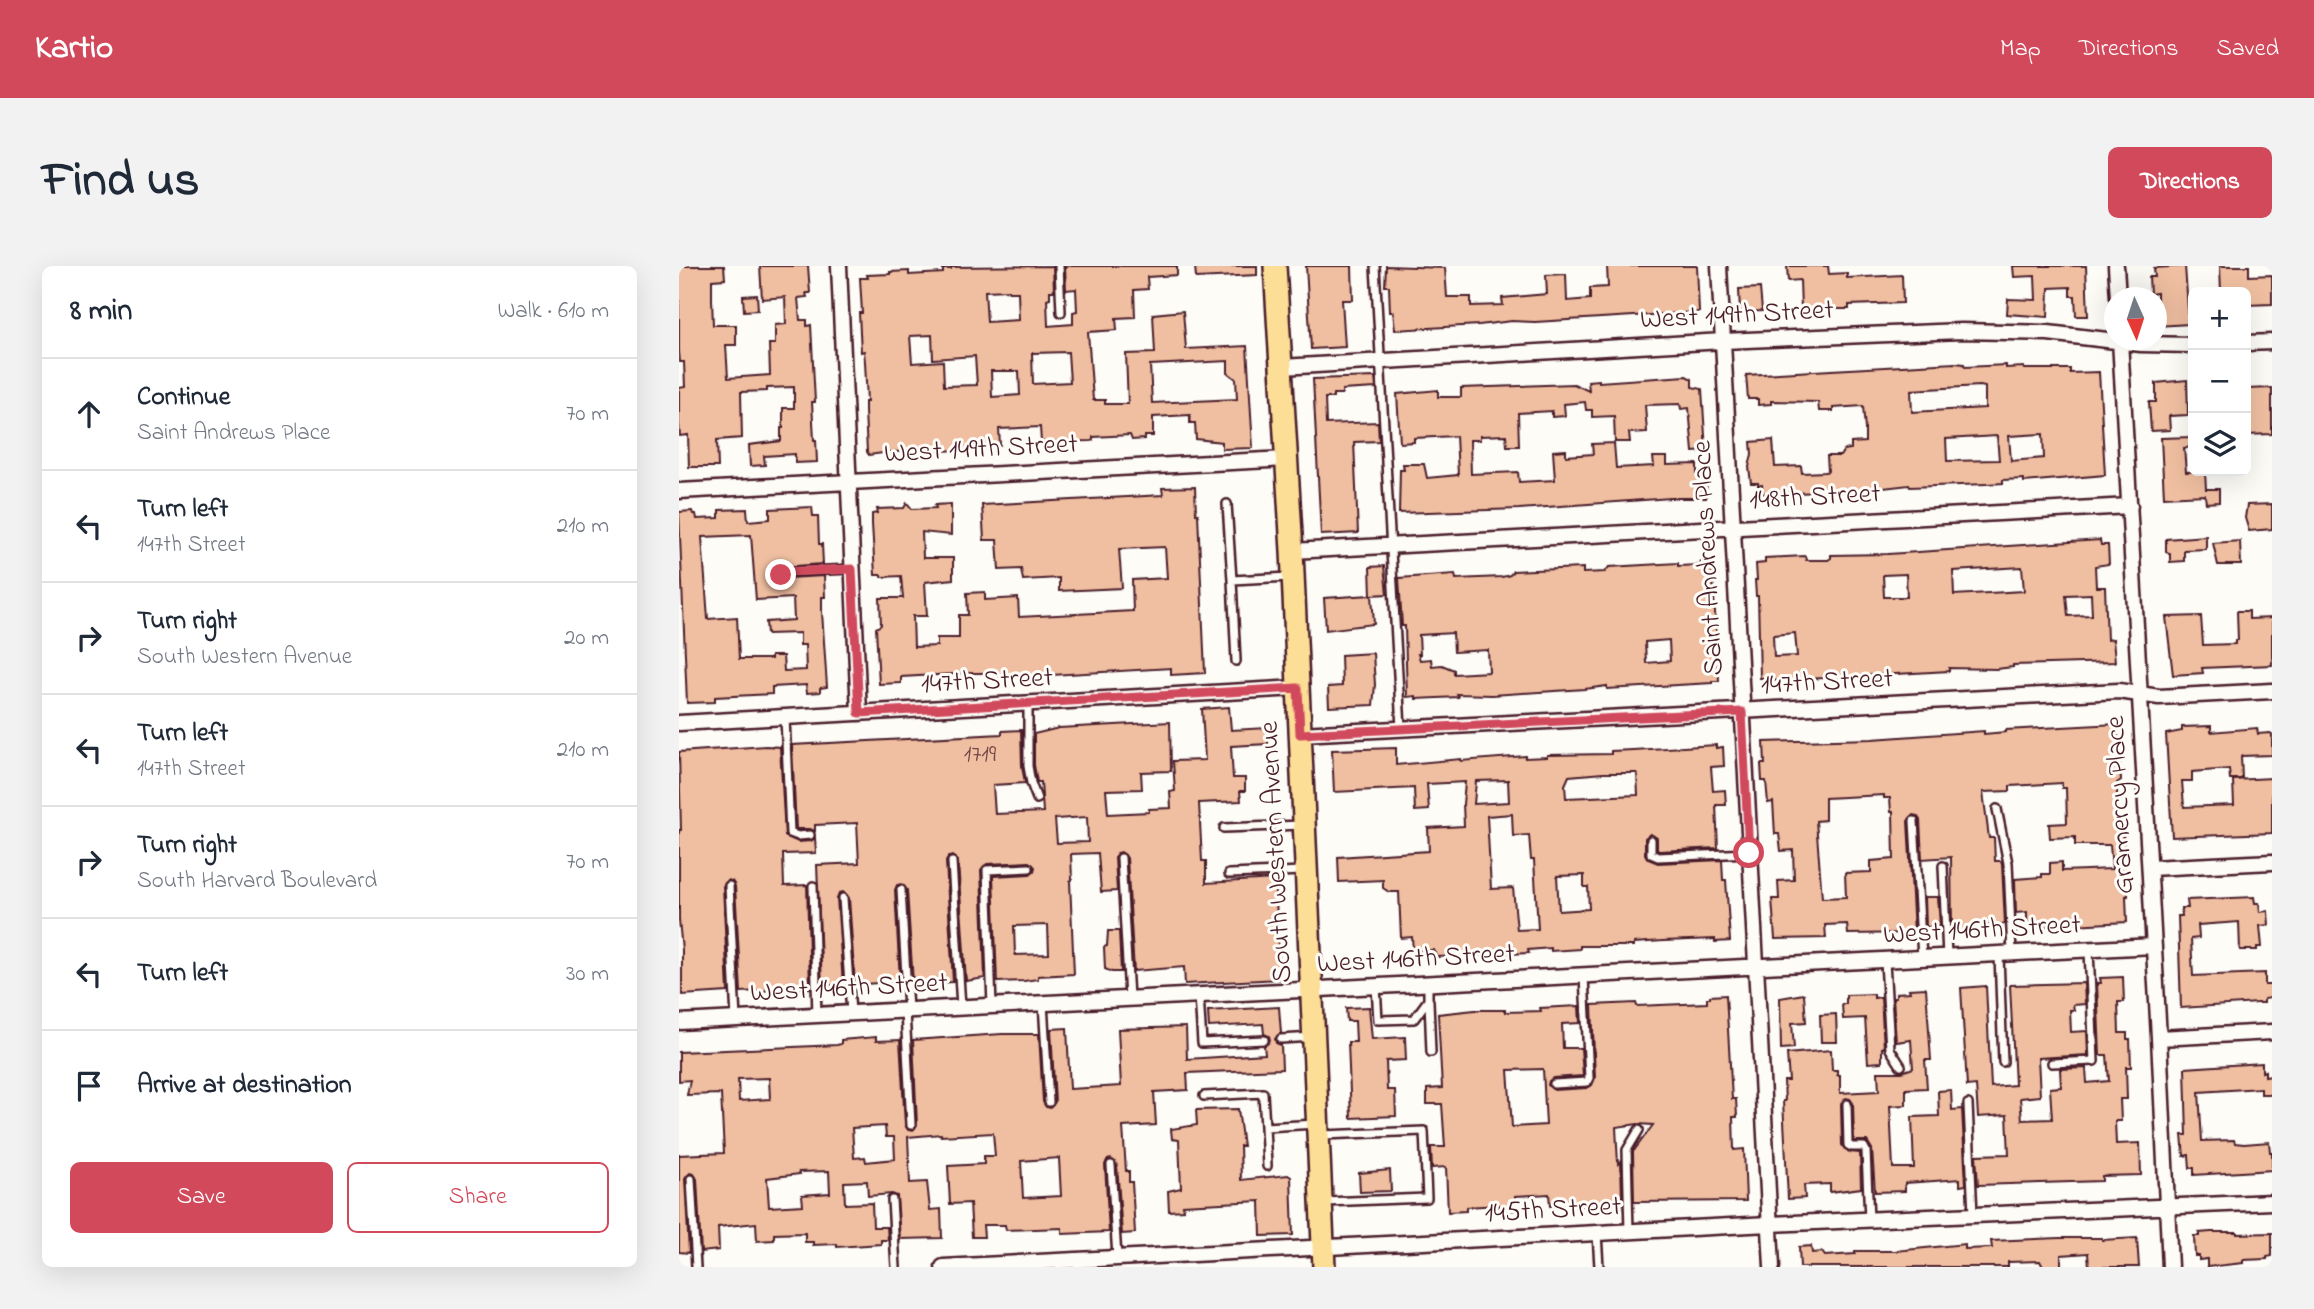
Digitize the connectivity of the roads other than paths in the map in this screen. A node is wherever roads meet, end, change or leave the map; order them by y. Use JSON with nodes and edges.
{"nodes":[{"id":1,"x":839,"y":266,"type":"edge"},
{"id":2,"x":1059,"y":266,"type":"edge"},
{"id":3,"x":1275,"y":266,"type":"edge"},
{"id":4,"x":1375,"y":266,"type":"edge"},
{"id":5,"x":1719,"y":266,"type":"edge"},
{"id":6,"x":2116,"y":266,"type":"edge"},
{"id":7,"x":2117,"y":287,"type":"edge"},
{"id":8,"x":1061,"y":312,"type":"dead end"},
{"id":9,"x":2104,"y":338,"type":"edge"},
{"id":10,"x":1723,"y":341,"type":"junction"},
{"id":11,"x":2272,"y":342,"type":"edge"},
{"id":12,"x":2167,"y":343,"type":"edge"},
{"id":13,"x":2251,"y":343,"type":"edge"},
{"id":14,"x":2188,"y":345,"type":"edge"},
{"id":15,"x":2121,"y":350,"type":"edge"},
{"id":16,"x":1379,"y":361,"type":"junction"},
{"id":17,"x":1282,"y":367,"type":"junction"},
{"id":18,"x":1286,"y":459,"type":"junction"},
{"id":19,"x":848,"y":482,"type":"junction"},
{"id":20,"x":679,"y":491,"type":"edge"},
{"id":21,"x":1227,"y":504,"type":"dead end"},
{"id":22,"x":2130,"y":506,"type":"junction"},
{"id":23,"x":1731,"y":528,"type":"junction"},
{"id":24,"x":1392,"y":546,"type":"junction"},
{"id":25,"x":1292,"y":551,"type":"junction"},
{"id":26,"x":852,"y":569,"type":"junction"},
{"id":27,"x":1293,"y":576,"type":"junction"},
{"id":28,"x":780,"y":580,"type":"dead end"},
{"id":29,"x":1232,"y":580,"type":"junction"},
{"id":30,"x":1236,"y":661,"type":"dead end"},
{"id":31,"x":1298,"y":688,"type":"junction"},
{"id":32,"x":2272,"y":691,"type":"edge"},
{"id":33,"x":2139,"y":694,"type":"junction"},
{"id":34,"x":1028,"y":704,"type":"junction"},
{"id":35,"x":1742,"y":712,"type":"junction"},
{"id":36,"x":859,"y":713,"type":"junction"},
{"id":37,"x":785,"y":718,"type":"junction"},
{"id":38,"x":679,"y":723,"type":"edge"},
{"id":39,"x":1401,"y":729,"type":"junction"},
{"id":40,"x":1300,"y":734,"type":"junction"},
{"id":41,"x":1037,"y":799,"type":"dead end"},
{"id":42,"x":1997,"y":809,"type":"dead end"},
{"id":43,"x":1914,"y":821,"type":"dead end"},
{"id":44,"x":1304,"y":825,"type":"junction"},
{"id":45,"x":1224,"y":828,"type":"dead end"},
{"id":46,"x":810,"y":835,"type":"dead end"},
{"id":47,"x":1651,"y":840,"type":"dead end"},
{"id":48,"x":1749,"y":853,"type":"junction"},
{"id":49,"x":1121,"y":858,"type":"dead end"},
{"id":50,"x":952,"y":862,"type":"dead end"},
{"id":51,"x":2272,"y":862,"type":"edge"},
{"id":52,"x":1943,"y":866,"type":"dead end"},
{"id":53,"x":1029,"y":868,"type":"dead end"},
{"id":54,"x":2150,"y":868,"type":"junction"},
{"id":55,"x":1306,"y":871,"type":"junction"},
{"id":56,"x":1229,"y":874,"type":"dead end"},
{"id":57,"x":729,"y":886,"type":"dead end"},
{"id":58,"x":813,"y":886,"type":"dead end"},
{"id":59,"x":901,"y":890,"type":"dead end"},
{"id":60,"x":843,"y":898,"type":"dead end"},
{"id":61,"x":2154,"y":946,"type":"junction"},
{"id":62,"x":2089,"y":950,"type":"junction"},
{"id":63,"x":2006,"y":954,"type":"junction"},
{"id":64,"x":1947,"y":958,"type":"junction"},
{"id":65,"x":1922,"y":959,"type":"junction"},
{"id":66,"x":1885,"y":961,"type":"junction"},
{"id":67,"x":1755,"y":968,"type":"junction"},
{"id":68,"x":1584,"y":976,"type":"junction"},
{"id":69,"x":1428,"y":984,"type":"junction"},
{"id":70,"x":1376,"y":986,"type":"junction"},
{"id":71,"x":1312,"y":989,"type":"junction"},
{"id":72,"x":1199,"y":995,"type":"junction"},
{"id":73,"x":1129,"y":999,"type":"junction"},
{"id":74,"x":1429,"y":1000,"type":"junction"},
{"id":75,"x":1043,"y":1003,"type":"junction"},
{"id":76,"x":992,"y":1006,"type":"junction"},
{"id":77,"x":961,"y":1008,"type":"junction"},
{"id":78,"x":907,"y":1011,"type":"junction"},
{"id":79,"x":851,"y":1013,"type":"junction"},
{"id":80,"x":817,"y":1015,"type":"junction"},
{"id":81,"x":737,"y":1019,"type":"junction"},
{"id":82,"x":679,"y":1023,"type":"edge"},
{"id":83,"x":2272,"y":1032,"type":"edge"},
{"id":84,"x":1314,"y":1037,"type":"junction"},
{"id":85,"x":2159,"y":1038,"type":"junction"},
{"id":86,"x":1281,"y":1039,"type":"dead end"},
{"id":87,"x":1264,"y":1040,"type":"dead end"},
{"id":88,"x":1431,"y":1052,"type":"dead end"},
{"id":89,"x":2003,"y":1062,"type":"dead end"},
{"id":90,"x":2052,"y":1063,"type":"dead end"},
{"id":91,"x":1901,"y":1066,"type":"dead end"},
{"id":92,"x":1554,"y":1084,"type":"dead end"},
{"id":93,"x":1204,"y":1096,"type":"dead end"},
{"id":94,"x":1049,"y":1101,"type":"dead end"},
{"id":95,"x":1847,"y":1104,"type":"dead end"},
{"id":96,"x":1968,"y":1104,"type":"dead end"},
{"id":97,"x":911,"y":1125,"type":"dead end"},
{"id":98,"x":1265,"y":1127,"type":"junction"},
{"id":99,"x":1639,"y":1129,"type":"dead end"},
{"id":100,"x":1317,"y":1130,"type":"junction"},
{"id":101,"x":1111,"y":1165,"type":"dead end"},
{"id":102,"x":1267,"y":1166,"type":"dead end"},
{"id":103,"x":691,"y":1179,"type":"dead end"},
{"id":104,"x":891,"y":1200,"type":"dead end"},
{"id":105,"x":1321,"y":1202,"type":"junction"},
{"id":106,"x":2272,"y":1202,"type":"edge"},
{"id":107,"x":2166,"y":1208,"type":"junction"},
{"id":108,"x":1973,"y":1215,"type":"junction"},
{"id":109,"x":1869,"y":1220,"type":"junction"},
{"id":110,"x":1769,"y":1224,"type":"junction"},
{"id":111,"x":1629,"y":1231,"type":"junction"},
{"id":112,"x":1597,"y":1233,"type":"junction"},
{"id":113,"x":1324,"y":1257,"type":"edge"},
{"id":114,"x":1117,"y":1258,"type":"junction"},
{"id":115,"x":980,"y":1266,"type":"edge"},
{"id":116,"x":696,"y":1267,"type":"edge"},
{"id":117,"x":896,"y":1267,"type":"edge"},
{"id":118,"x":943,"y":1267,"type":"edge"},
{"id":119,"x":1599,"y":1267,"type":"edge"},
{"id":120,"x":1772,"y":1267,"type":"edge"},
{"id":121,"x":2170,"y":1267,"type":"edge"}],
"edges":[{"from":1,"to":19,"type":"street"},
{"from":2,"to":8,"type":"lane"},
{"from":3,"to":17,"type":"main road","name":"South Western Avenue"},
{"from":4,"to":16,"type":"lane"},
{"from":5,"to":10,"type":"street","name":"Saint Andrews Place"},
{"from":6,"to":7,"type":"street"},
{"from":9,"to":10,"type":"street","name":"West 149th Street"},
{"from":10,"to":16,"type":"street","name":"West 149th Street"},
{"from":10,"to":23,"type":"street","name":"Saint Andrews Place"},
{"from":11,"to":13,"type":"street"},
{"from":12,"to":14,"type":"street","name":"West 149th Street"},
{"from":15,"to":22,"type":"street","name":"Gramercy Place"},
{"from":16,"to":17,"type":"street","name":"West 149th Street"},
{"from":16,"to":24,"type":"lane"},
{"from":17,"to":18,"type":"main road","name":"South Western Avenue"},
{"from":18,"to":19,"type":"street","name":"West 149th Street"},
{"from":18,"to":25,"type":"main road","name":"South Western Avenue"},
{"from":19,"to":20,"type":"street","name":"West 149th Street"},
{"from":19,"to":26,"type":"street"},
{"from":21,"to":29,"type":"lane"},
{"from":22,"to":23,"type":"street","name":"148th Street"},
{"from":22,"to":33,"type":"street","name":"Gramercy Place"},
{"from":23,"to":24,"type":"street","name":"148th Street"},
{"from":23,"to":35,"type":"street","name":"Saint Andrews Place"},
{"from":24,"to":25,"type":"street","name":"148th Street"},
{"from":24,"to":39,"type":"lane"},
{"from":25,"to":27,"type":"main road","name":"South Western Avenue"},
{"from":26,"to":28,"type":"lane"},
{"from":26,"to":36,"type":"street"},
{"from":27,"to":29,"type":"lane"},
{"from":27,"to":31,"type":"main road","name":"South Western Avenue"},
{"from":29,"to":30,"type":"lane"},
{"from":31,"to":34,"type":"street","name":"147th Street"},
{"from":31,"to":40,"type":"main road","name":"South Western Avenue"},
{"from":32,"to":33,"type":"street","name":"147th Street"},
{"from":33,"to":35,"type":"street","name":"147th Street"},
{"from":33,"to":54,"type":"street","name":"Gramercy Place"},
{"from":34,"to":36,"type":"street","name":"147th Street"},
{"from":34,"to":41,"type":"lane"},
{"from":35,"to":39,"type":"street","name":"147th Street"},
{"from":35,"to":48,"type":"street","name":"Saint Andrews Place"},
{"from":36,"to":37,"type":"street","name":"147th Street"},
{"from":37,"to":38,"type":"street","name":"147th Street"},
{"from":37,"to":46,"type":"lane"},
{"from":39,"to":40,"type":"street","name":"147th Street"},
{"from":40,"to":44,"type":"main road","name":"South Western Avenue"},
{"from":42,"to":63,"type":"lane"},
{"from":43,"to":65,"type":"lane"},
{"from":44,"to":45,"type":"lane"},
{"from":44,"to":55,"type":"main road","name":"South Western Avenue"},
{"from":47,"to":48,"type":"lane"},
{"from":48,"to":67,"type":"street","name":"Saint Andrews Place"},
{"from":49,"to":73,"type":"lane"},
{"from":50,"to":77,"type":"lane"},
{"from":51,"to":54,"type":"street"},
{"from":52,"to":64,"type":"lane"},
{"from":53,"to":76,"type":"lane"},
{"from":54,"to":61,"type":"street","name":"Gramercy Place"},
{"from":55,"to":56,"type":"lane"},
{"from":55,"to":71,"type":"main road","name":"South Western Avenue"},
{"from":57,"to":81,"type":"lane"},
{"from":58,"to":80,"type":"lane"},
{"from":59,"to":78,"type":"lane"},
{"from":60,"to":79,"type":"lane"},
{"from":61,"to":62,"type":"street","name":"West 146th Street"},
{"from":61,"to":85,"type":"street","name":"Gramercy Place"},
{"from":62,"to":63,"type":"street","name":"West 146th Street"},
{"from":62,"to":90,"type":"lane"},
{"from":63,"to":64,"type":"street","name":"West 146th Street"},
{"from":63,"to":89,"type":"lane"},
{"from":64,"to":65,"type":"street","name":"West 146th Street"},
{"from":65,"to":66,"type":"street","name":"West 146th Street"},
{"from":66,"to":67,"type":"street","name":"West 146th Street"},
{"from":66,"to":91,"type":"lane"},
{"from":67,"to":68,"type":"street","name":"West 146th Street"},
{"from":67,"to":110,"type":"street","name":"Saint Andrews Place"},
{"from":68,"to":69,"type":"street","name":"West 146th Street"},
{"from":68,"to":92,"type":"lane"},
{"from":69,"to":70,"type":"street","name":"West 146th Street"},
{"from":69,"to":74,"type":"lane"},
{"from":70,"to":71,"type":"street","name":"West 146th Street"},
{"from":70,"to":74,"type":"lane"},
{"from":71,"to":72,"type":"street","name":"West 146th Street"},
{"from":71,"to":84,"type":"main road","name":"South Western Avenue"},
{"from":72,"to":73,"type":"street","name":"West 146th Street"},
{"from":72,"to":87,"type":"lane"},
{"from":73,"to":75,"type":"street","name":"West 146th Street"},
{"from":74,"to":88,"type":"lane"},
{"from":75,"to":76,"type":"street","name":"West 146th Street"},
{"from":75,"to":94,"type":"lane"},
{"from":76,"to":77,"type":"street","name":"West 146th Street"},
{"from":77,"to":78,"type":"street","name":"West 146th Street"},
{"from":78,"to":79,"type":"street","name":"West 146th Street"},
{"from":78,"to":97,"type":"lane"},
{"from":79,"to":80,"type":"street","name":"West 146th Street"},
{"from":80,"to":81,"type":"street","name":"West 146th Street"},
{"from":81,"to":82,"type":"street","name":"West 146th Street"},
{"from":83,"to":85,"type":"street"},
{"from":84,"to":86,"type":"lane"},
{"from":84,"to":100,"type":"main road","name":"South Western Avenue"},
{"from":85,"to":107,"type":"street","name":"Gramercy Place"},
{"from":93,"to":98,"type":"lane"},
{"from":95,"to":109,"type":"lane"},
{"from":96,"to":108,"type":"lane"},
{"from":98,"to":100,"type":"lane"},
{"from":98,"to":102,"type":"lane"},
{"from":99,"to":111,"type":"lane"},
{"from":100,"to":105,"type":"main road","name":"South Western Avenue"},
{"from":100,"to":105,"type":"lane"},
{"from":101,"to":114,"type":"lane"},
{"from":103,"to":116,"type":"lane"},
{"from":104,"to":117,"type":"lane"},
{"from":105,"to":113,"type":"main road","name":"South Western Avenue"},
{"from":106,"to":107,"type":"street","name":"145th Street"},
{"from":107,"to":108,"type":"street","name":"145th Street"},
{"from":107,"to":121,"type":"street","name":"Gramercy Place"},
{"from":108,"to":109,"type":"street","name":"145th Street"},
{"from":109,"to":110,"type":"street","name":"145th Street"},
{"from":110,"to":111,"type":"street","name":"145th Street"},
{"from":110,"to":120,"type":"street","name":"Saint Andrews Place"},
{"from":111,"to":112,"type":"street","name":"145th Street"},
{"from":112,"to":113,"type":"street","name":"145th Street"},
{"from":112,"to":119,"type":"lane"},
{"from":113,"to":114,"type":"street","name":"145th Street"},
{"from":114,"to":115,"type":"street","name":"145th Street"},
{"from":115,"to":118,"type":"street","name":"145th Street"}]}
